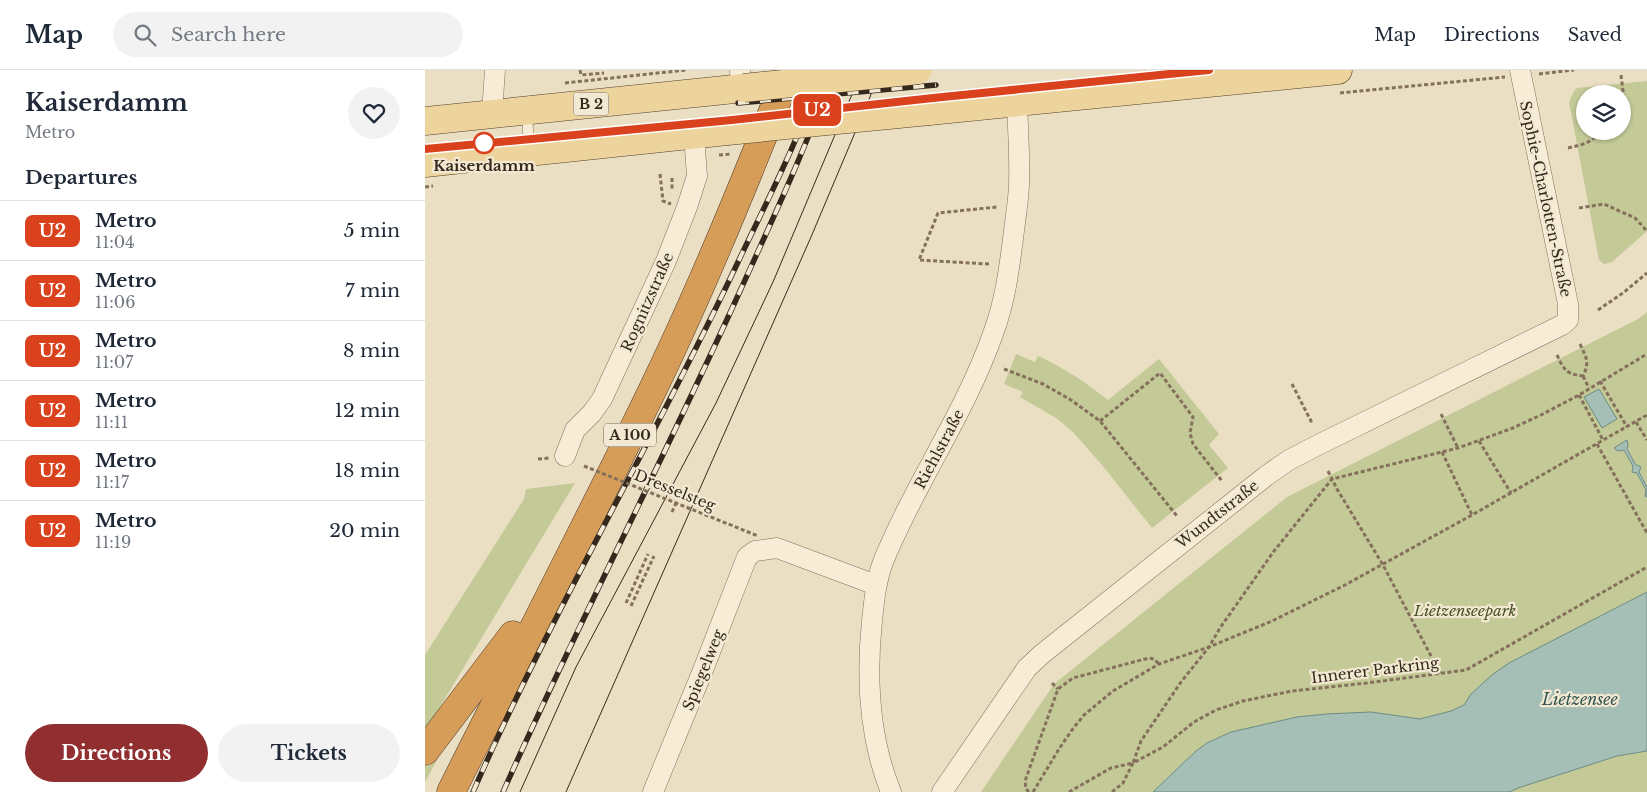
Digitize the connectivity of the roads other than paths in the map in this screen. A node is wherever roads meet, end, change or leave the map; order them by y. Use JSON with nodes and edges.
{"nodes":[{"id":1,"x":495,"y":70,"type":"edge"},
{"id":2,"x":770,"y":70,"type":"edge"},
{"id":3,"x":789,"y":70,"type":"edge"},
{"id":4,"x":918,"y":70,"type":"edge"},
{"id":5,"x":1338,"y":70,"type":"edge"},
{"id":6,"x":1520,"y":70,"type":"edge"},
{"id":7,"x":742,"y":82,"type":"edge"},
{"id":8,"x":1017,"y":103,"type":"junction"},
{"id":9,"x":527,"y":110,"type":"junction"},
{"id":10,"x":492,"y":113,"type":"junction"},
{"id":11,"x":425,"y":121,"type":"edge"},
{"id":12,"x":694,"y":135,"type":"junction"},
{"id":13,"x":529,"y":152,"type":"junction"},
{"id":14,"x":425,"y":163,"type":"edge"},
{"id":15,"x":1562,"y":325,"type":"joint"},
{"id":16,"x":565,"y":456,"type":"dead end"},
{"id":17,"x":876,"y":585,"type":"junction"},
{"id":18,"x":513,"y":635,"type":"junction"},
{"id":19,"x":425,"y":751,"type":"edge"},
{"id":20,"x":435,"y":792,"type":"edge"},
{"id":21,"x":451,"y":792,"type":"edge"},
{"id":22,"x":653,"y":792,"type":"edge"},
{"id":23,"x":891,"y":792,"type":"edge"},
{"id":24,"x":942,"y":792,"type":"edge"}],
"edges":[{"from":1,"to":10,"type":"street"},
{"from":2,"to":18,"type":"highway","number":"A 100"},
{"from":3,"to":21,"type":"highway","number":"A 100"},
{"from":4,"to":7,"type":"main road","number":"B 2","bridge":true},
{"from":5,"to":8,"type":"main road"},
{"from":6,"to":15,"type":"street","name":"Sophie-Charlotten-Straße"},
{"from":7,"to":9,"type":"main road","number":"B 2"},
{"from":8,"to":12,"type":"main road","bridge":true},
{"from":8,"to":17,"type":"street","name":"Riehlstraße"},
{"from":9,"to":10,"type":"main road","number":"B 2"},
{"from":9,"to":13,"type":"lane"},
{"from":10,"to":11,"type":"main road","number":"B 2"},
{"from":12,"to":13,"type":"main road"},
{"from":12,"to":16,"type":"street","name":"Rognitzstraße"},
{"from":13,"to":14,"type":"main road"},
{"from":15,"to":24,"type":"street","name":"Wundtstraße"},
{"from":17,"to":22,"type":"street","name":"Spiegelweg"},
{"from":17,"to":23,"type":"street","name":"Riehlstraße"},
{"from":18,"to":19,"type":"highway"},
{"from":18,"to":20,"type":"highway","number":"A 100"}]}
